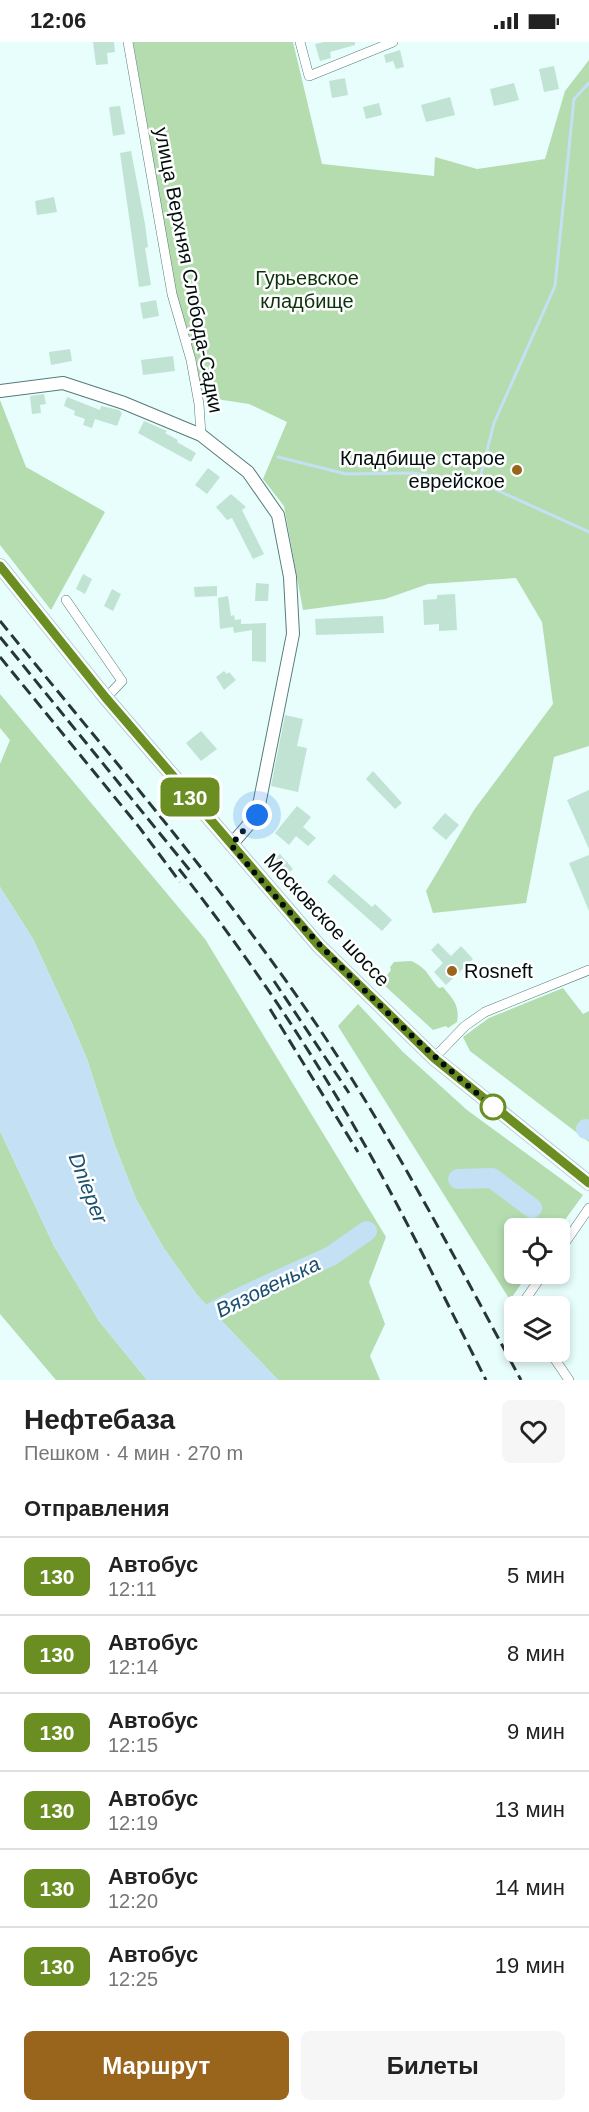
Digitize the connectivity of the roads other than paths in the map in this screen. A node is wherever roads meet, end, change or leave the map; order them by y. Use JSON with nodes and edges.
{"nodes":[{"id":1,"x":128,"y":42,"type":"edge"},
{"id":2,"x":300,"y":42,"type":"edge"},
{"id":3,"x":393,"y":42,"type":"edge"},
{"id":4,"x":0,"y":391,"type":"edge"},
{"id":5,"x":201,"y":435,"type":"junction"},
{"id":6,"x":0,"y":566,"type":"edge"},
{"id":7,"x":66,"y":600,"type":"dead end"},
{"id":8,"x":106,"y":698,"type":"junction"},
{"id":9,"x":231,"y":845,"type":"junction"},
{"id":10,"x":589,"y":970,"type":"edge"},
{"id":11,"x":434,"y":1058,"type":"junction"},
{"id":12,"x":589,"y":1183,"type":"edge"},
{"id":13,"x":589,"y":1208,"type":"edge"},
{"id":14,"x":570,"y":1236,"type":"edge"},
{"id":15,"x":557,"y":1362,"type":"edge"},
{"id":16,"x":569,"y":1380,"type":"edge"}],
"edges":[{"from":1,"to":5,"type":"street","name":"улица Верхняя Слобода-Садки"},
{"from":2,"to":3,"type":"street"},
{"from":4,"to":5,"type":"street"},
{"from":5,"to":9,"type":"street"},
{"from":6,"to":8,"type":"main road","name":"Московское шоссе"},
{"from":7,"to":8,"type":"street"},
{"from":8,"to":9,"type":"main road","name":"Московское шоссе"},
{"from":9,"to":11,"type":"main road","name":"Московское шоссе"},
{"from":10,"to":11,"type":"street"},
{"from":11,"to":12,"type":"main road","name":"Московское шоссе"},
{"from":13,"to":14,"type":"street"},
{"from":15,"to":16,"type":"street"}]}
